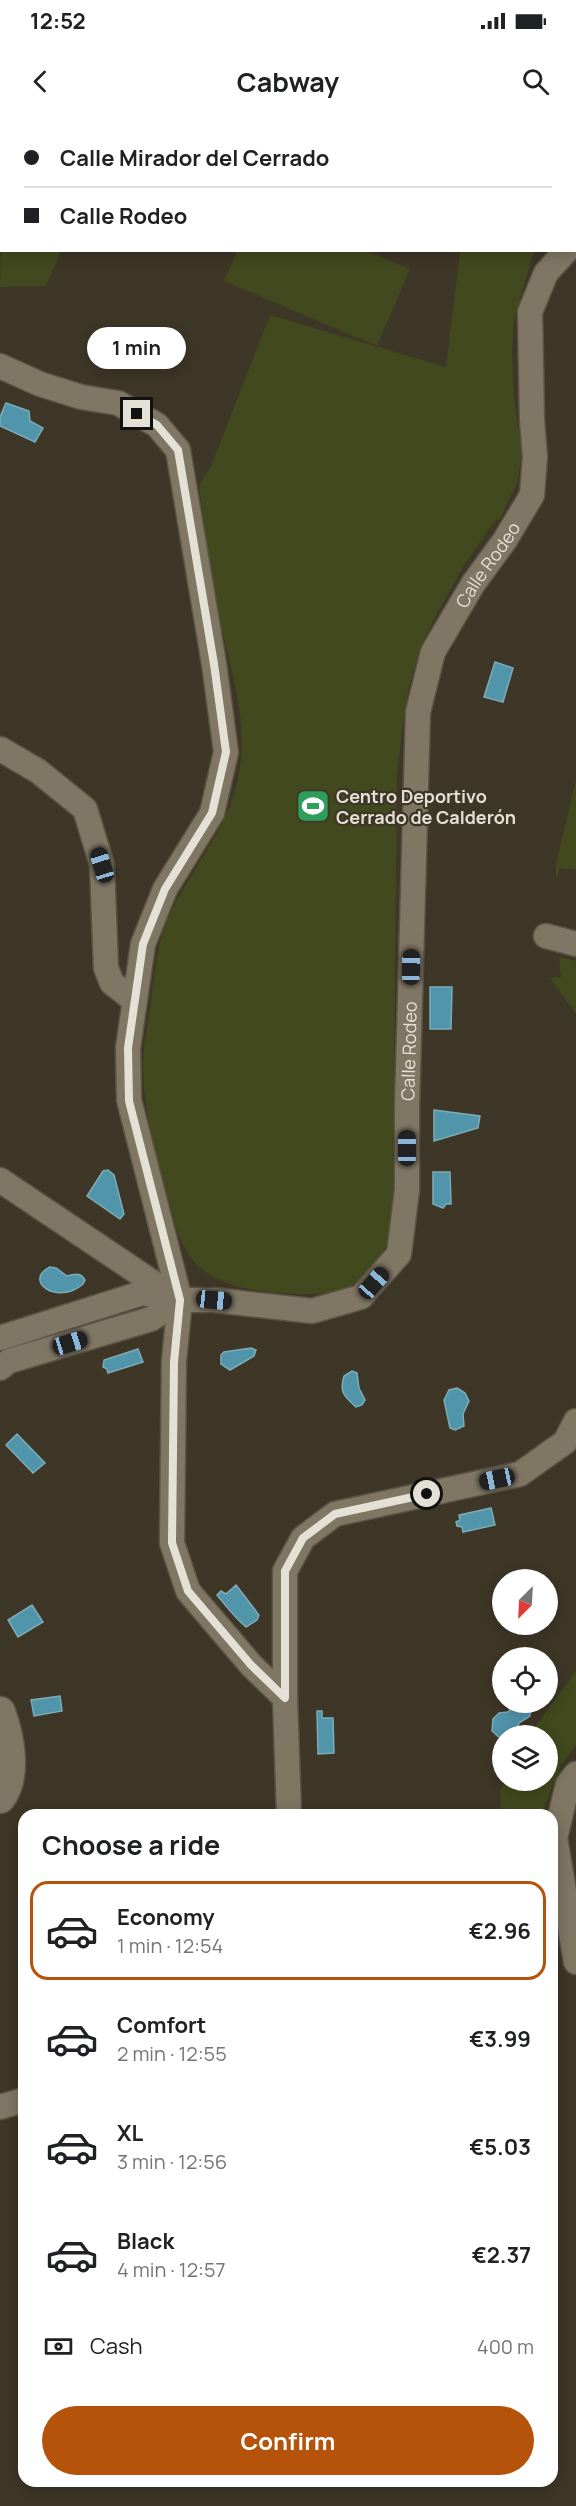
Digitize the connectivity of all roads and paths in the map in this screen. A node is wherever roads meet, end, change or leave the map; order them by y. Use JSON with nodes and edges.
{"nodes":[{"id":1,"x":565,"y":252,"type":"edge"},
{"id":2,"x":0,"y":366,"type":"edge"},
{"id":3,"x":0,"y":749,"type":"edge"},
{"id":4,"x":546,"y":936,"type":"dead end"},
{"id":5,"x":576,"y":945,"type":"edge"},
{"id":6,"x":134,"y":1000,"type":"junction"},
{"id":7,"x":0,"y":1180,"type":"edge"},
{"id":8,"x":180,"y":1300,"type":"junction"},
{"id":9,"x":0,"y":1338,"type":"edge"},
{"id":10,"x":0,"y":1368,"type":"edge"},
{"id":11,"x":576,"y":1421,"type":"edge"},
{"id":12,"x":285,"y":1698,"type":"junction"},
{"id":13,"x":0,"y":1712,"type":"edge"},
{"id":14,"x":576,"y":1774,"type":"edge"},
{"id":15,"x":0,"y":1798,"type":"edge"},
{"id":16,"x":289,"y":1809,"type":"edge"},
{"id":17,"x":558,"y":1826,"type":"edge"},
{"id":18,"x":558,"y":1856,"type":"edge"},
{"id":19,"x":576,"y":1962,"type":"edge"},
{"id":20,"x":18,"y":2102,"type":"edge"},
{"id":21,"x":0,"y":2107,"type":"edge"}],
"edges":[{"from":1,"to":8,"type":"street","name":"Calle Rodeo"},
{"from":2,"to":6,"type":"street"},
{"from":3,"to":6,"type":"street"},
{"from":4,"to":5,"type":"street"},
{"from":6,"to":8,"type":"street"},
{"from":7,"to":8,"type":"street"},
{"from":8,"to":9,"type":"street","name":"Calle Rodeo"},
{"from":8,"to":10,"type":"street"},
{"from":8,"to":12,"type":"street"},
{"from":11,"to":12,"type":"street"},
{"from":12,"to":16,"type":"street"},
{"from":13,"to":15,"type":"street"},
{"from":14,"to":17,"type":"street"},
{"from":18,"to":19,"type":"street"},
{"from":20,"to":21,"type":"street"}]}
